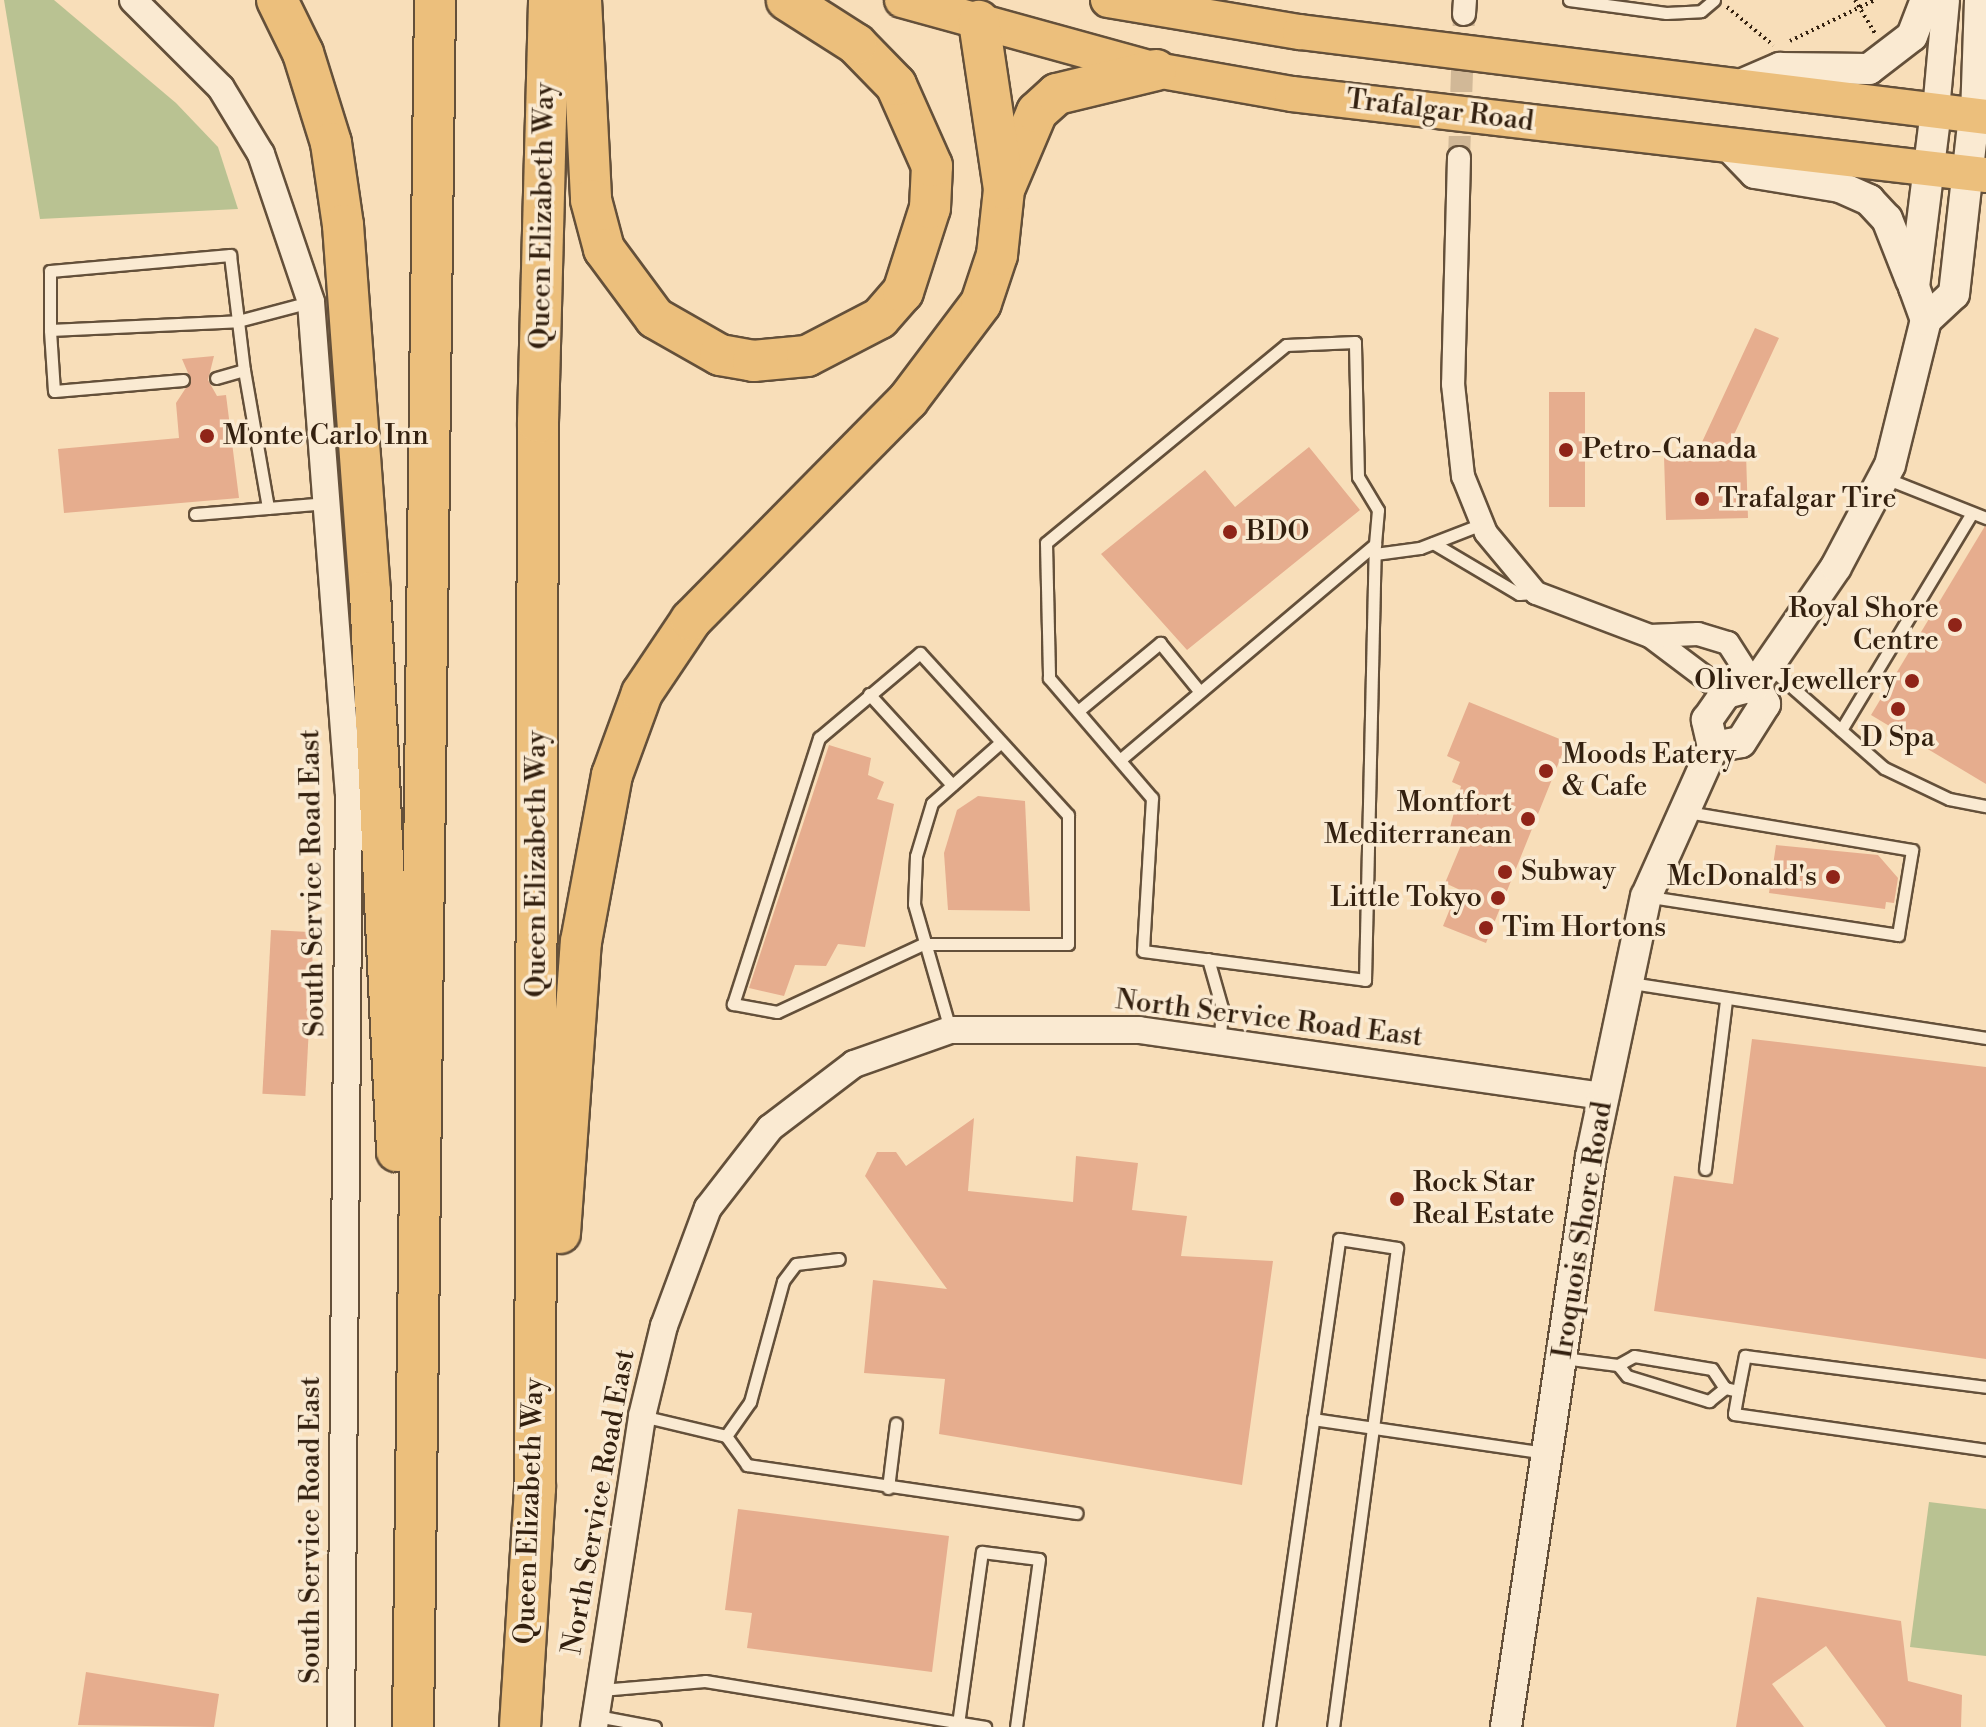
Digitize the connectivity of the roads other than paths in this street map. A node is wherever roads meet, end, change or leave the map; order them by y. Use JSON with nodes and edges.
{"nodes":[{"id":1,"x":133,"y":0,"type":"edge"},
{"id":2,"x":277,"y":0,"type":"edge"},
{"id":3,"x":435,"y":0,"type":"edge"},
{"id":4,"x":549,"y":0,"type":"edge"},
{"id":5,"x":581,"y":0,"type":"edge"},
{"id":6,"x":787,"y":0,"type":"edge"},
{"id":7,"x":902,"y":0,"type":"edge"},
{"id":8,"x":1108,"y":0,"type":"edge"},
{"id":9,"x":1569,"y":0,"type":"edge"},
{"id":10,"x":1714,"y":0,"type":"edge"},
{"id":11,"x":1926,"y":0,"type":"edge"},
{"id":12,"x":1946,"y":0,"type":"edge"},
{"id":13,"x":1978,"y":0,"type":"edge"},
{"id":14,"x":975,"y":11,"type":"edge"},
{"id":15,"x":1156,"y":70,"type":"junction"},
{"id":16,"x":1738,"y":86,"type":"junction"},
{"id":17,"x":1936,"y":110,"type":"junction"},
{"id":18,"x":1980,"y":116,"type":"edge"},
{"id":19,"x":1727,"y":144,"type":"junction"},
{"id":20,"x":1459,"y":158,"type":"tunnel mouth"},
{"id":21,"x":1928,"y":167,"type":"junction"},
{"id":22,"x":1978,"y":173,"type":"edge"},
{"id":23,"x":1004,"y":189,"type":"junction"},
{"id":24,"x":1914,"y":287,"type":"junction"},
{"id":25,"x":311,"y":302,"type":"junction"},
{"id":26,"x":1926,"y":320,"type":"junction"},
{"id":27,"x":238,"y":321,"type":"junction"},
{"id":28,"x":50,"y":330,"type":"junction"},
{"id":29,"x":244,"y":370,"type":"junction"},
{"id":30,"x":216,"y":378,"type":"dead end"},
{"id":31,"x":183,"y":380,"type":"dead end"},
{"id":32,"x":1884,"y":477,"type":"junction"},
{"id":33,"x":327,"y":503,"type":"junction"},
{"id":34,"x":268,"y":508,"type":"junction"},
{"id":35,"x":1972,"y":513,"type":"junction"},
{"id":36,"x":195,"y":514,"type":"dead end"},
{"id":37,"x":1986,"y":518,"type":"edge"},
{"id":38,"x":1482,"y":524,"type":"junction"},
{"id":39,"x":1433,"y":543,"type":"junction"},
{"id":40,"x":1375,"y":549,"type":"junction"},
{"id":41,"x":1536,"y":593,"type":"junction"},
{"id":42,"x":1650,"y":636,"type":"junction"},
{"id":43,"x":1761,"y":676,"type":"junction"},
{"id":44,"x":1200,"y":692,"type":"junction"},
{"id":45,"x":869,"y":694,"type":"junction"},
{"id":46,"x":1078,"y":711,"type":"junction"},
{"id":47,"x":1841,"y":730,"type":"junction"},
{"id":48,"x":1001,"y":742,"type":"junction"},
{"id":49,"x":1121,"y":759,"type":"junction"},
{"id":50,"x":952,"y":785,"type":"junction"},
{"id":51,"x":1986,"y":806,"type":"edge"},
{"id":52,"x":1682,"y":811,"type":"junction"},
{"id":53,"x":1646,"y":897,"type":"junction"},
{"id":54,"x":923,"y":944,"type":"junction"},
{"id":55,"x":1208,"y":959,"type":"junction"},
{"id":56,"x":1626,"y":982,"type":"junction"},
{"id":57,"x":1726,"y":1001,"type":"junction"},
{"id":58,"x":950,"y":1030,"type":"junction"},
{"id":59,"x":1986,"y":1038,"type":"edge"},
{"id":60,"x":1220,"y":1041,"type":"junction"},
{"id":61,"x":1605,"y":1096,"type":"junction"},
{"id":62,"x":1705,"y":1169,"type":"dead end"},
{"id":63,"x":839,"y":1259,"type":"dead end"},
{"id":64,"x":420,"y":1335,"type":"junction"},
{"id":65,"x":1562,"y":1357,"type":"junction"},
{"id":66,"x":1618,"y":1365,"type":"junction"},
{"id":67,"x":1986,"y":1387,"type":"edge"},
{"id":68,"x":1725,"y":1388,"type":"junction"},
{"id":69,"x":1738,"y":1391,"type":"junction"},
{"id":70,"x":642,"y":1416,"type":"junction"},
{"id":71,"x":1313,"y":1419,"type":"junction"},
{"id":72,"x":896,"y":1423,"type":"dead end"},
{"id":73,"x":1374,"y":1428,"type":"junction"},
{"id":74,"x":726,"y":1436,"type":"junction"},
{"id":75,"x":1986,"y":1450,"type":"edge"},
{"id":76,"x":1545,"y":1454,"type":"junction"},
{"id":77,"x":535,"y":1488,"type":"junction"},
{"id":78,"x":888,"y":1488,"type":"junction"},
{"id":79,"x":1077,"y":1513,"type":"dead end"},
{"id":80,"x":596,"y":1711,"type":"edge"},
{"id":81,"x":958,"y":1724,"type":"junction"},
{"id":82,"x":341,"y":1727,"type":"edge"},
{"id":83,"x":413,"y":1727,"type":"edge"},
{"id":84,"x":520,"y":1727,"type":"edge"},
{"id":85,"x":655,"y":1727,"type":"edge"},
{"id":86,"x":985,"y":1727,"type":"edge"},
{"id":87,"x":1016,"y":1727,"type":"edge"},
{"id":88,"x":1269,"y":1727,"type":"edge"},
{"id":89,"x":1333,"y":1727,"type":"edge"},
{"id":90,"x":1506,"y":1727,"type":"edge"}],
"edges":[{"from":1,"to":25,"type":"street","name":"South Service Road East"},
{"from":2,"to":64,"type":"highway"},
{"from":3,"to":64,"type":"highway"},
{"from":4,"to":77,"type":"highway","name":"Queen Elizabeth Way"},
{"from":5,"to":6,"type":"highway"},
{"from":7,"to":14,"type":"main road","name":"Trafalgar Road"},
{"from":8,"to":16,"type":"main road"},
{"from":9,"to":10,"type":"lane"},
{"from":11,"to":16,"type":"main road"},
{"from":12,"to":17,"type":"street"},
{"from":13,"to":18,"type":"street"},
{"from":14,"to":15,"type":"main road","name":"Trafalgar Road"},
{"from":14,"to":23,"type":"highway"},
{"from":15,"to":19,"type":"main road","name":"Trafalgar Road"},
{"from":15,"to":23,"type":"highway"},
{"from":16,"to":17,"type":"main road"},
{"from":17,"to":18,"type":"main road"},
{"from":17,"to":21,"type":"main road"},
{"from":18,"to":22,"type":"main road"},
{"from":19,"to":21,"type":"main road","name":"Trafalgar Road"},
{"from":19,"to":24,"type":"main road"},
{"from":20,"to":38,"type":"street"},
{"from":21,"to":22,"type":"main road","name":"Trafalgar Road"},
{"from":21,"to":24,"type":"main road"},
{"from":22,"to":26,"type":"main road"},
{"from":23,"to":77,"type":"highway"},
{"from":24,"to":26,"type":"main road"},
{"from":25,"to":27,"type":"lane"},
{"from":25,"to":33,"type":"street","name":"South Service Road East"},
{"from":26,"to":32,"type":"main road"},
{"from":27,"to":28,"type":"lane"},
{"from":27,"to":28,"type":"lane"},
{"from":27,"to":29,"type":"lane"},
{"from":28,"to":31,"type":"lane"},
{"from":29,"to":30,"type":"lane"},
{"from":29,"to":34,"type":"lane"},
{"from":32,"to":35,"type":"lane"},
{"from":32,"to":43,"type":"main road"},
{"from":33,"to":34,"type":"lane"},
{"from":33,"to":82,"type":"street","name":"South Service Road East"},
{"from":34,"to":36,"type":"lane"},
{"from":35,"to":37,"type":"lane"},
{"from":35,"to":47,"type":"lane"},
{"from":38,"to":39,"type":"lane"},
{"from":38,"to":41,"type":"street"},
{"from":39,"to":40,"type":"lane"},
{"from":39,"to":41,"type":"lane"},
{"from":40,"to":44,"type":"lane"},
{"from":40,"to":46,"type":"lane"},
{"from":40,"to":55,"type":"lane"},
{"from":41,"to":42,"type":"street"},
{"from":42,"to":43,"type":"street"},
{"from":42,"to":43,"type":"street"},
{"from":43,"to":47,"type":"lane"},
{"from":43,"to":52,"type":"main road","name":"Iroquois Shore Road"},
{"from":44,"to":46,"type":"lane"},
{"from":44,"to":49,"type":"lane"},
{"from":45,"to":48,"type":"lane"},
{"from":45,"to":50,"type":"lane"},
{"from":45,"to":54,"type":"lane"},
{"from":46,"to":49,"type":"lane"},
{"from":47,"to":51,"type":"lane"},
{"from":48,"to":50,"type":"lane"},
{"from":48,"to":54,"type":"lane"},
{"from":49,"to":55,"type":"lane"},
{"from":50,"to":54,"type":"lane"},
{"from":52,"to":53,"type":"main road","name":"Iroquois Shore Road"},
{"from":52,"to":53,"type":"lane"},
{"from":53,"to":56,"type":"main road","name":"Iroquois Shore Road"},
{"from":54,"to":58,"type":"lane"},
{"from":55,"to":60,"type":"lane"},
{"from":56,"to":57,"type":"lane"},
{"from":56,"to":61,"type":"main road","name":"Iroquois Shore Road"},
{"from":57,"to":59,"type":"lane"},
{"from":57,"to":62,"type":"lane"},
{"from":58,"to":60,"type":"street","name":"North Service Road East"},
{"from":58,"to":70,"type":"street","name":"North Service Road East"},
{"from":60,"to":61,"type":"street","name":"North Service Road East"},
{"from":61,"to":65,"type":"main road","name":"Iroquois Shore Road"},
{"from":63,"to":74,"type":"lane"},
{"from":64,"to":83,"type":"highway"},
{"from":65,"to":66,"type":"lane"},
{"from":65,"to":76,"type":"main road","name":"Iroquois Shore Road"},
{"from":66,"to":68,"type":"lane"},
{"from":66,"to":68,"type":"lane"},
{"from":67,"to":69,"type":"lane"},
{"from":68,"to":69,"type":"lane"},
{"from":69,"to":75,"type":"lane"},
{"from":70,"to":74,"type":"lane"},
{"from":70,"to":80,"type":"street","name":"North Service Road East"},
{"from":71,"to":73,"type":"lane"},
{"from":71,"to":73,"type":"lane"},
{"from":71,"to":88,"type":"lane"},
{"from":72,"to":78,"type":"lane"},
{"from":73,"to":76,"type":"lane"},
{"from":73,"to":89,"type":"lane"},
{"from":74,"to":78,"type":"lane"},
{"from":76,"to":90,"type":"main road","name":"Iroquois Shore Road"},
{"from":77,"to":84,"type":"highway","name":"Queen Elizabeth Way"},
{"from":78,"to":79,"type":"lane"},
{"from":80,"to":81,"type":"lane"},
{"from":80,"to":85,"type":"lane"},
{"from":81,"to":86,"type":"lane"},
{"from":81,"to":87,"type":"lane"}]}
